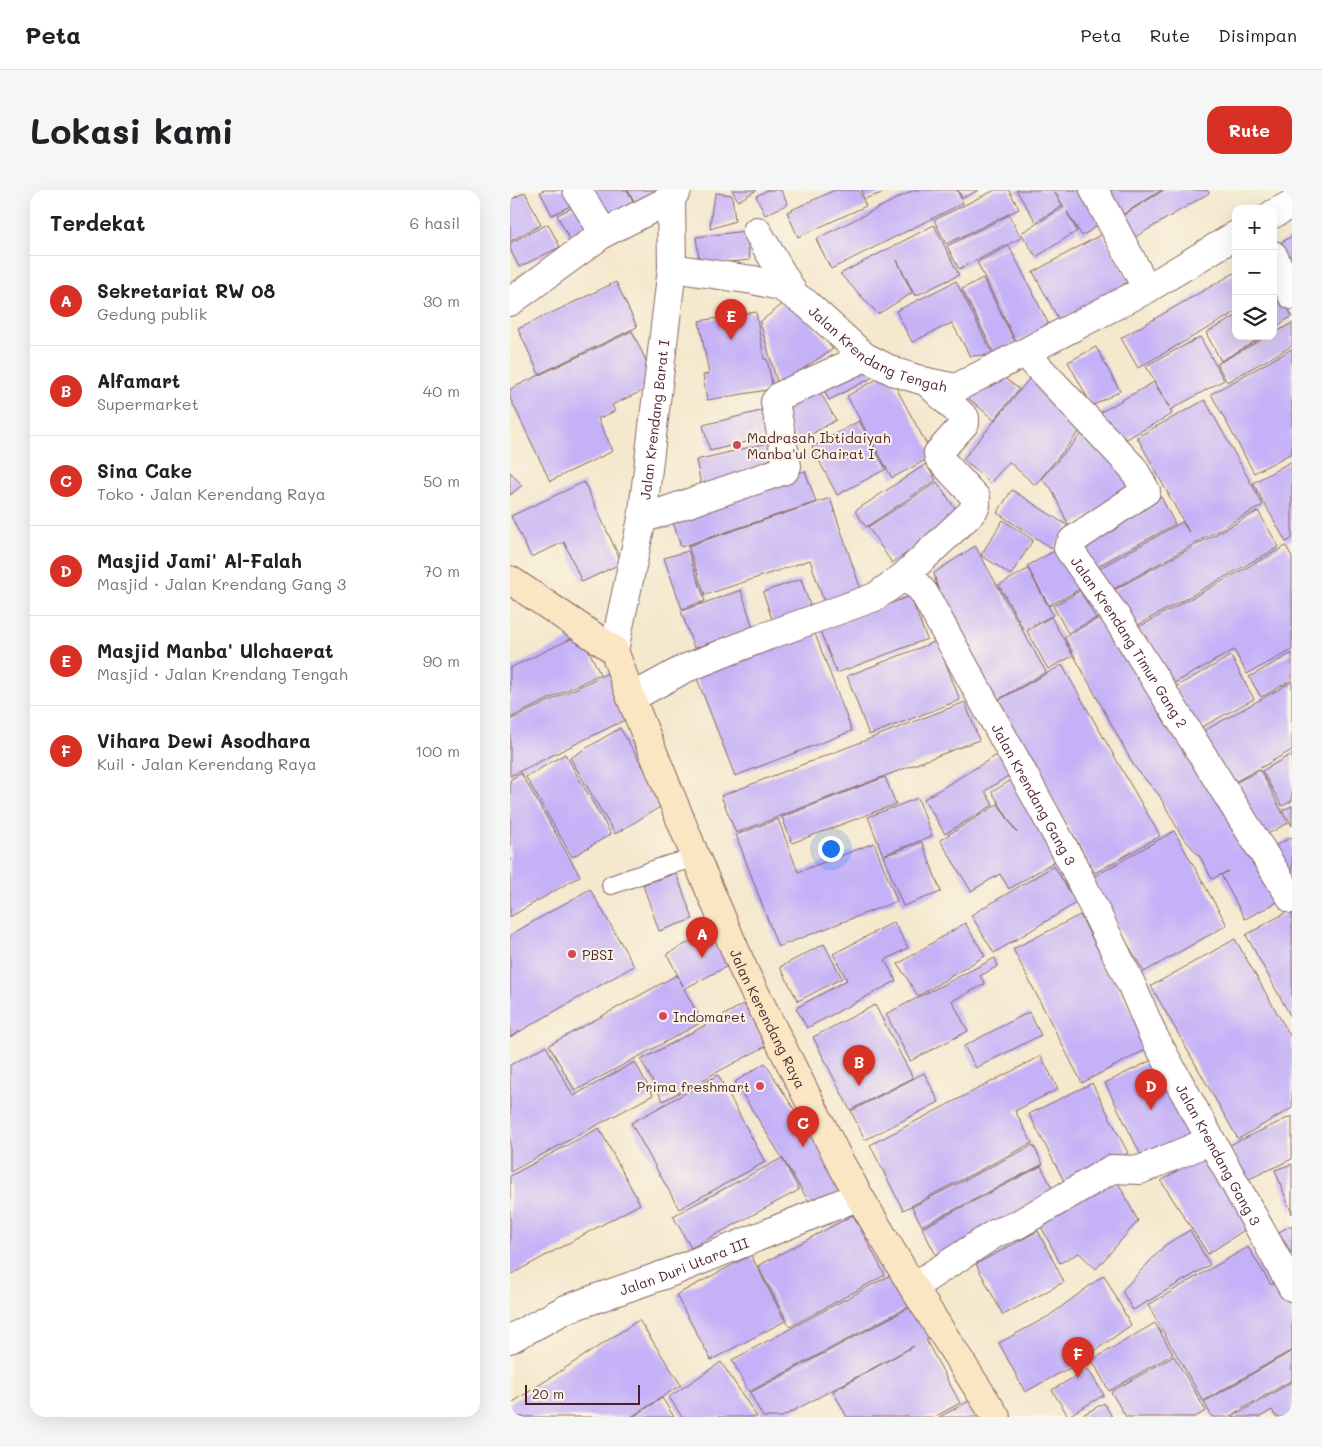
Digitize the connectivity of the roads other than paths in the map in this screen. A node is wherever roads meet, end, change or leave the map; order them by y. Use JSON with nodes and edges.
{"nodes":[{"id":1,"x":577,"y":190,"type":"edge"},
{"id":2,"x":1094,"y":190,"type":"edge"},
{"id":3,"x":674,"y":194,"type":"edge"},
{"id":4,"x":1292,"y":204,"type":"edge"},
{"id":5,"x":1277,"y":212,"type":"edge"},
{"id":6,"x":757,"y":231,"type":"dead end"},
{"id":7,"x":604,"y":234,"type":"junction"},
{"id":8,"x":1232,"y":237,"type":"edge"},
{"id":9,"x":1277,"y":263,"type":"edge"},
{"id":10,"x":672,"y":268,"type":"junction"},
{"id":11,"x":1147,"y":289,"type":"junction"},
{"id":12,"x":794,"y":294,"type":"junction"},
{"id":13,"x":1292,"y":295,"type":"edge"},
{"id":14,"x":510,"y":302,"type":"edge"},
{"id":15,"x":1026,"y":353,"type":"junction"},
{"id":16,"x":865,"y":357,"type":"junction"},
{"id":17,"x":927,"y":382,"type":"junction"},
{"id":18,"x":642,"y":519,"type":"junction"},
{"id":19,"x":903,"y":577,"type":"junction"},
{"id":20,"x":510,"y":580,"type":"edge"},
{"id":21,"x":614,"y":650,"type":"junction"},
{"id":22,"x":631,"y":698,"type":"junction"},
{"id":23,"x":696,"y":858,"type":"junction"},
{"id":24,"x":611,"y":885,"type":"dead end"},
{"id":25,"x":1292,"y":899,"type":"edge"},
{"id":26,"x":1210,"y":1141,"type":"junction"},
{"id":27,"x":860,"y":1196,"type":"junction"},
{"id":28,"x":913,"y":1287,"type":"junction"},
{"id":29,"x":1292,"y":1287,"type":"edge"},
{"id":30,"x":510,"y":1339,"type":"edge"},
{"id":31,"x":996,"y":1417,"type":"edge"}],
"edges":[{"from":1,"to":7,"type":"street"},
{"from":2,"to":11,"type":"street"},
{"from":3,"to":7,"type":"street"},
{"from":3,"to":10,"type":"street","name":"Jalan Krendang Barat I"},
{"from":4,"to":5,"type":"street"},
{"from":6,"to":12,"type":"street"},
{"from":7,"to":14,"type":"street"},
{"from":8,"to":11,"type":"street","name":"Jalan Krendang Tengah"},
{"from":9,"to":13,"type":"street"},
{"from":10,"to":12,"type":"street","name":"Jalan Krendang Tengah"},
{"from":10,"to":18,"type":"street","name":"Jalan Krendang Barat I"},
{"from":11,"to":15,"type":"street","name":"Jalan Krendang Tengah"},
{"from":12,"to":16,"type":"street","name":"Jalan Krendang Tengah"},
{"from":15,"to":17,"type":"street","name":"Jalan Krendang Tengah"},
{"from":15,"to":25,"type":"street","name":"Jalan Krendang Timur Gang 2"},
{"from":16,"to":17,"type":"street","name":"Jalan Krendang Tengah"},
{"from":16,"to":18,"type":"street"},
{"from":17,"to":19,"type":"street"},
{"from":18,"to":21,"type":"street","name":"Jalan Krendang Barat I"},
{"from":19,"to":22,"type":"street"},
{"from":19,"to":26,"type":"street","name":"Jalan Krendang Gang 3"},
{"from":20,"to":21,"type":"street"},
{"from":21,"to":22,"type":"street","name":"Jalan Kerendang Raya"},
{"from":22,"to":23,"type":"street","name":"Jalan Kerendang Raya"},
{"from":23,"to":24,"type":"lane"},
{"from":23,"to":27,"type":"street","name":"Jalan Kerendang Raya"},
{"from":26,"to":28,"type":"street"},
{"from":26,"to":29,"type":"street","name":"Jalan Krendang Gang 3"},
{"from":27,"to":28,"type":"street","name":"Jalan Kerendang Raya"},
{"from":27,"to":30,"type":"street","name":"Jalan Duri Utara III"},
{"from":28,"to":31,"type":"street","name":"Jalan Kerendang Raya"}]}
